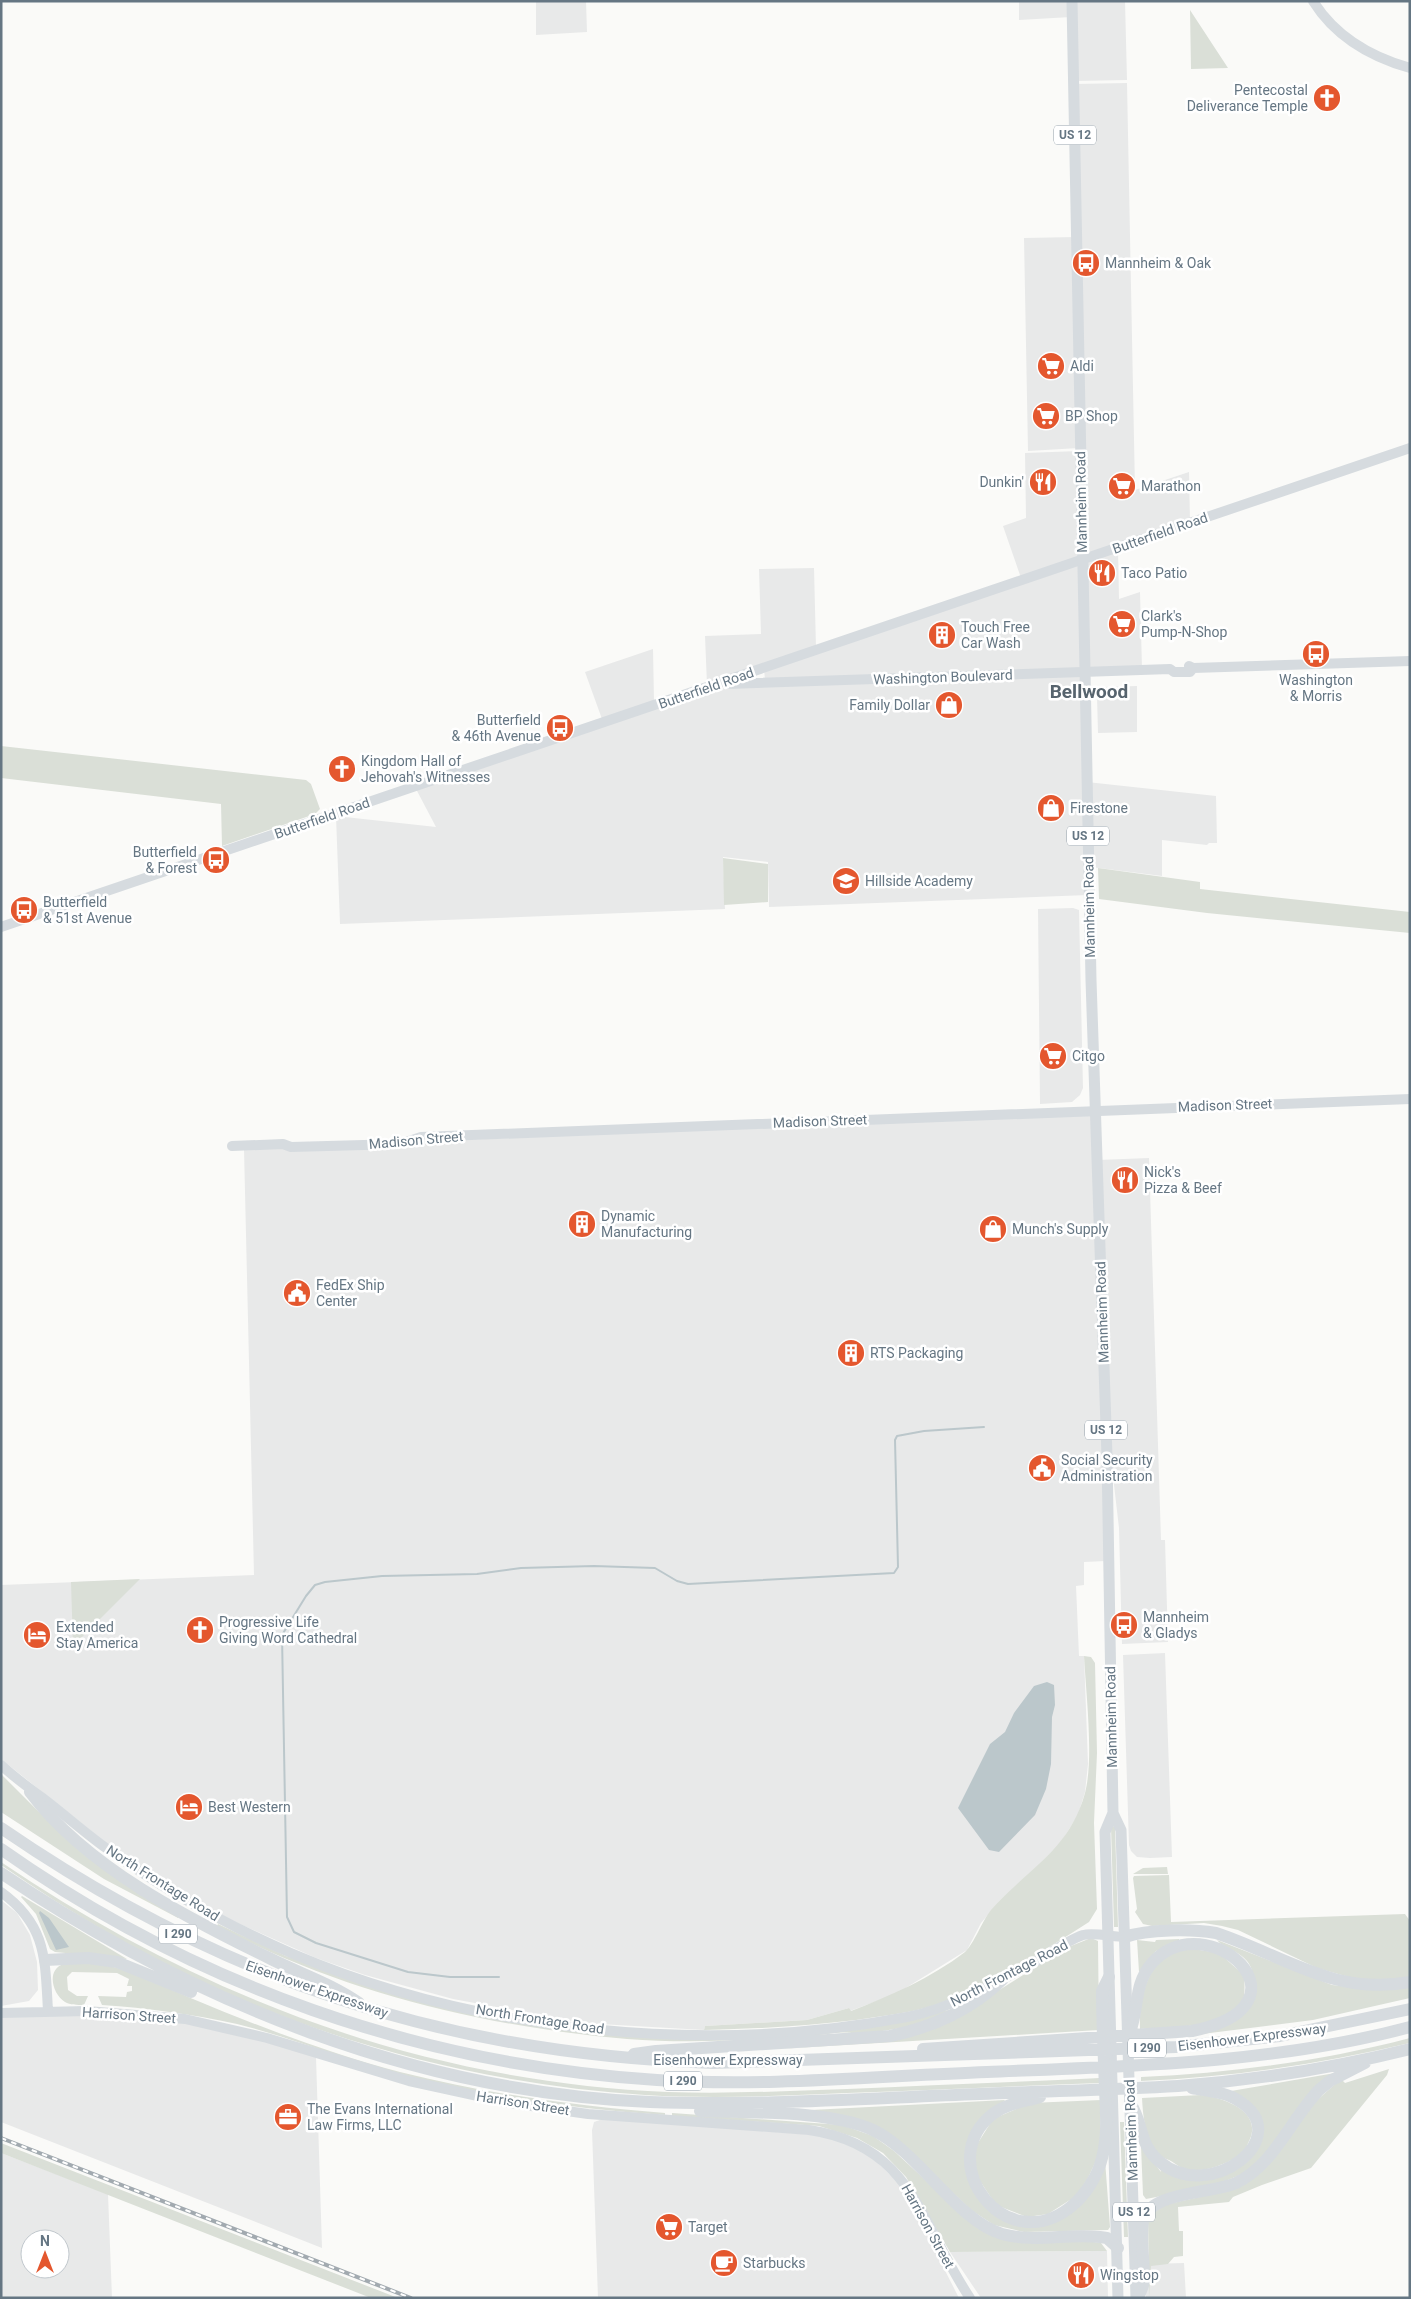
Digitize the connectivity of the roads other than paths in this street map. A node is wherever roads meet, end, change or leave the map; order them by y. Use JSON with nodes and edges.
{"nodes":[{"id":1,"x":1072,"y":1,"type":"edge"},
{"id":2,"x":1313,"y":1,"type":"edge"},
{"id":3,"x":1410,"y":68,"type":"edge"},
{"id":4,"x":1410,"y":448,"type":"edge"},
{"id":5,"x":1082,"y":560,"type":"junction"},
{"id":6,"x":1410,"y":661,"type":"edge"},
{"id":7,"x":1084,"y":672,"type":"junction"},
{"id":8,"x":717,"y":684,"type":"junction"},
{"id":9,"x":1,"y":927,"type":"edge"},
{"id":10,"x":1410,"y":1099,"type":"edge"},
{"id":11,"x":1095,"y":1110,"type":"junction"},
{"id":12,"x":232,"y":1146,"type":"dead end"},
{"id":13,"x":1,"y":1765,"type":"edge"},
{"id":14,"x":30,"y":1792,"type":"junction"},
{"id":15,"x":1113,"y":1813,"type":"junction"},
{"id":16,"x":1,"y":1828,"type":"edge"},
{"id":17,"x":1,"y":1849,"type":"edge"},
{"id":18,"x":1,"y":1873,"type":"edge"},
{"id":19,"x":1,"y":1892,"type":"edge"},
{"id":20,"x":1108,"y":1937,"type":"junction"},
{"id":21,"x":1125,"y":1937,"type":"junction"},
{"id":22,"x":45,"y":1960,"type":"junction"},
{"id":23,"x":1109,"y":1977,"type":"joint"},
{"id":24,"x":1003,"y":1979,"type":"junction"},
{"id":25,"x":1410,"y":1982,"type":"edge"},
{"id":26,"x":1131,"y":2007,"type":"junction"},
{"id":27,"x":1410,"y":2009,"type":"edge"},
{"id":28,"x":370,"y":2010,"type":"junction"},
{"id":29,"x":48,"y":2011,"type":"junction"},
{"id":30,"x":1,"y":2013,"type":"edge"},
{"id":31,"x":1410,"y":2026,"type":"edge"},
{"id":32,"x":303,"y":2030,"type":"junction"},
{"id":33,"x":1128,"y":2037,"type":"joint"},
{"id":34,"x":1410,"y":2049,"type":"edge"},
{"id":35,"x":882,"y":2057,"type":"junction"},
{"id":36,"x":1375,"y":2057,"type":"junction"},
{"id":37,"x":614,"y":2058,"type":"junction"},
{"id":38,"x":1180,"y":2086,"type":"junction"},
{"id":39,"x":1056,"y":2090,"type":"junction"},
{"id":40,"x":648,"y":2102,"type":"junction"},
{"id":41,"x":1130,"y":2103,"type":"joint"},
{"id":42,"x":1110,"y":2124,"type":"junction"},
{"id":43,"x":1135,"y":2124,"type":"junction"},
{"id":44,"x":1118,"y":2248,"type":"junction"},
{"id":45,"x":970,"y":2298,"type":"edge"},
{"id":46,"x":1118,"y":2298,"type":"edge"},
{"id":47,"x":1137,"y":2298,"type":"edge"}],
"edges":[{"from":1,"to":5,"type":"main road","name":"Mannheim Road","number":"US 12"},
{"from":2,"to":3,"type":"main road"},
{"from":4,"to":5,"type":"main road","name":"Butterfield Road"},
{"from":5,"to":7,"type":"main road","name":"Mannheim Road","number":"US 12"},
{"from":5,"to":8,"type":"main road","name":"Butterfield Road"},
{"from":6,"to":7,"type":"main road","name":"Washington Boulevard"},
{"from":7,"to":8,"type":"main road","name":"Washington Boulevard"},
{"from":7,"to":11,"type":"main road","name":"Mannheim Road","number":"US 12"},
{"from":8,"to":9,"type":"main road","name":"Butterfield Road"},
{"from":10,"to":11,"type":"main road","name":"Madison Street"},
{"from":11,"to":12,"type":"main road","name":"Madison Street"},
{"from":11,"to":15,"type":"main road","name":"Mannheim Road","number":"US 12"},
{"from":13,"to":14,"type":"main road","name":"North Frontage Road"},
{"from":14,"to":24,"type":"main road","name":"North Frontage Road"},
{"from":14,"to":28,"type":"highway"},
{"from":15,"to":20,"type":"main road","name":"Mannheim Road","number":"US 12"},
{"from":15,"to":21,"type":"main road","name":"Mannheim Road","number":"US 12"},
{"from":16,"to":28,"type":"highway","name":"Eisenhower Expressway","number":"I 290"},
{"from":17,"to":31,"type":"highway","name":"Eisenhower Expressway","number":"I 290"},
{"from":18,"to":32,"type":"highway"},
{"from":19,"to":22,"type":"main road"},
{"from":20,"to":21,"type":"main road","name":"North Frontage Road"},
{"from":20,"to":23,"type":"main road","name":"Mannheim Road","number":"US 12"},
{"from":20,"to":24,"type":"main road","name":"North Frontage Road"},
{"from":21,"to":25,"type":"highway"},
{"from":21,"to":26,"type":"main road","name":"Mannheim Road","number":"US 12"},
{"from":22,"to":29,"type":"main road"},
{"from":22,"to":32,"type":"highway"},
{"from":23,"to":42,"type":"highway"},
{"from":24,"to":37,"type":"highway"},
{"from":26,"to":33,"type":"highway"},
{"from":26,"to":35,"type":"highway"},
{"from":27,"to":35,"type":"highway","name":"Eisenhower Expressway","number":"I 290"},
{"from":28,"to":37,"type":"highway","name":"Eisenhower Expressway","number":"I 290"},
{"from":29,"to":30,"type":"main road","name":"Harrison Street"},
{"from":29,"to":45,"type":"main road","name":"Harrison Street"},
{"from":32,"to":40,"type":"highway"},
{"from":33,"to":41,"type":"main road","name":"Mannheim Road"},
{"from":34,"to":36,"type":"highway"},
{"from":35,"to":37,"type":"highway","name":"Eisenhower Expressway","number":"I 290"},
{"from":36,"to":38,"type":"highway"},
{"from":36,"to":47,"type":"highway"},
{"from":38,"to":39,"type":"highway"},
{"from":38,"to":43,"type":"highway"},
{"from":39,"to":40,"type":"highway"},
{"from":39,"to":42,"type":"highway"},
{"from":40,"to":44,"type":"highway"},
{"from":41,"to":43,"type":"highway"},
{"from":42,"to":44,"type":"main road","name":"Mannheim Road","number":"US 12"},
{"from":43,"to":47,"type":"main road","name":"Mannheim Road","number":"US 12"},
{"from":44,"to":46,"type":"main road","name":"Mannheim Road","number":"US 12"}]}
